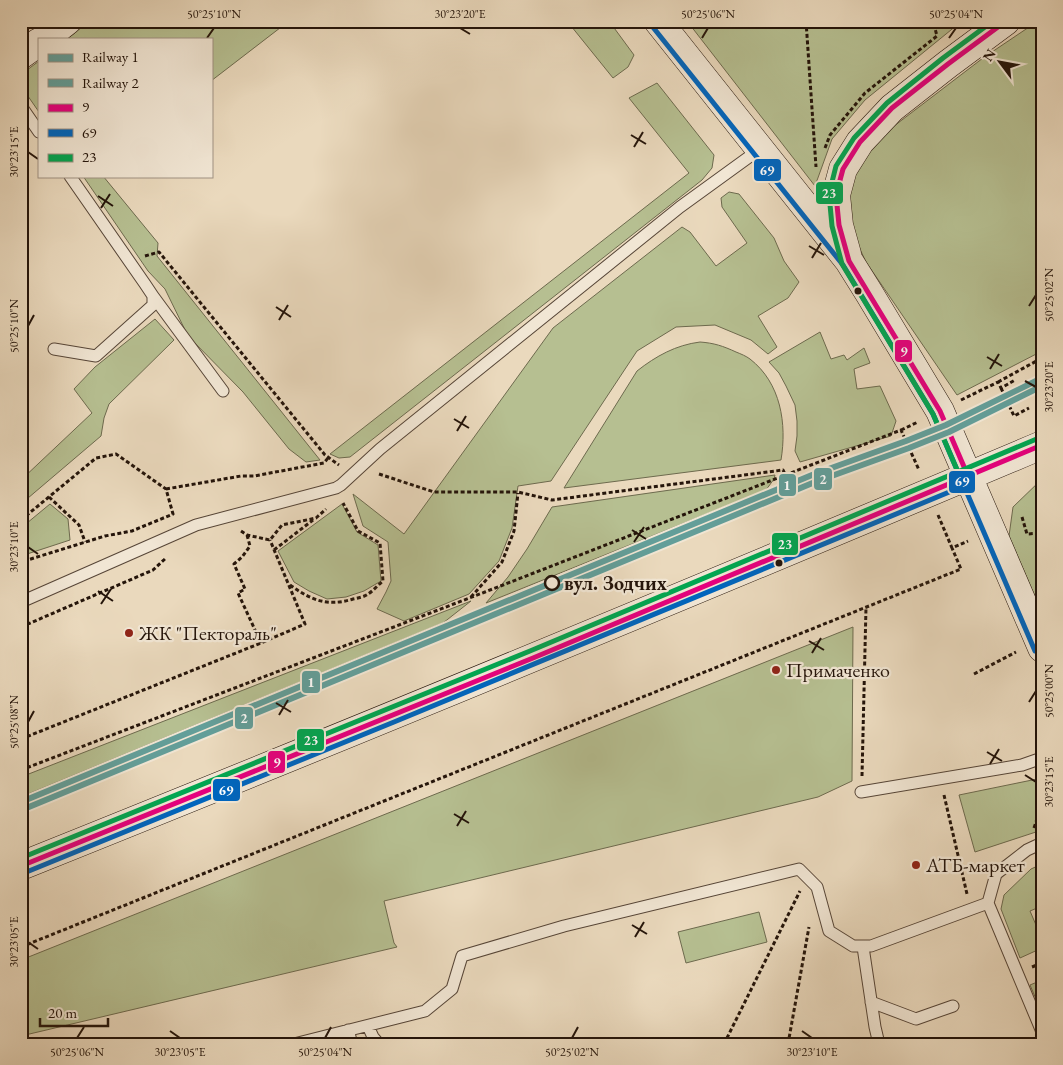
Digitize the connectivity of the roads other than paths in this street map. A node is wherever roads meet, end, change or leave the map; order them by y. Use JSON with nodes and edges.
{"nodes":[{"id":1,"x":67,"y":21,"type":"edge"},
{"id":2,"x":658,"y":21,"type":"edge"},
{"id":3,"x":1006,"y":21,"type":"edge"},
{"id":4,"x":45,"y":38,"type":"edge"},
{"id":5,"x":38,"y":43,"type":"edge"},
{"id":6,"x":21,"y":55,"type":"edge"},
{"id":7,"x":21,"y":106,"type":"edge"},
{"id":8,"x":38,"y":131,"type":"edge"},
{"id":9,"x":760,"y":149,"type":"junction"},
{"id":10,"x":71,"y":178,"type":"edge"},
{"id":11,"x":849,"y":261,"type":"junction"},
{"id":12,"x":153,"y":296,"type":"junction"},
{"id":13,"x":54,"y":349,"type":"dead end"},
{"id":14,"x":223,"y":391,"type":"dead end"},
{"id":15,"x":1042,"y":445,"type":"edge"},
{"id":16,"x":968,"y":476,"type":"junction"},
{"id":17,"x":21,"y":602,"type":"edge"},
{"id":18,"x":1029,"y":650,"type":"edge"},
{"id":19,"x":1042,"y":758,"type":"edge"},
{"id":20,"x":861,"y":792,"type":"road end"},
{"id":21,"x":1042,"y":843,"type":"edge"},
{"id":22,"x":21,"y":866,"type":"edge"},
{"id":23,"x":988,"y":903,"type":"junction"},
{"id":24,"x":863,"y":946,"type":"junction"},
{"id":25,"x":871,"y":1002,"type":"junction"},
{"id":26,"x":953,"y":1006,"type":"dead end"},
{"id":27,"x":368,"y":1026,"type":"junction"},
{"id":28,"x":348,"y":1030,"type":"junction"},
{"id":29,"x":1042,"y":1032,"type":"edge"},
{"id":30,"x":294,"y":1044,"type":"edge"},
{"id":31,"x":352,"y":1044,"type":"edge"},
{"id":32,"x":379,"y":1044,"type":"edge"},
{"id":33,"x":879,"y":1044,"type":"edge"}],
"edges":[{"from":1,"to":4,"type":"street"},
{"from":2,"to":9,"type":"street"},
{"from":3,"to":11,"type":"street"},
{"from":5,"to":6,"type":"street"},
{"from":7,"to":8,"type":"lane"},
{"from":9,"to":11,"type":"street"},
{"from":9,"to":17,"type":"lane"},
{"from":10,"to":12,"type":"lane"},
{"from":11,"to":16,"type":"street"},
{"from":12,"to":13,"type":"lane"},
{"from":12,"to":14,"type":"lane"},
{"from":15,"to":16,"type":"street"},
{"from":16,"to":18,"type":"street"},
{"from":16,"to":22,"type":"street"},
{"from":19,"to":20,"type":"lane"},
{"from":21,"to":23,"type":"lane"},
{"from":23,"to":24,"type":"lane"},
{"from":23,"to":29,"type":"lane"},
{"from":24,"to":25,"type":"lane"},
{"from":24,"to":27,"type":"lane"},
{"from":25,"to":26,"type":"lane"},
{"from":25,"to":33,"type":"lane"},
{"from":27,"to":28,"type":"lane"},
{"from":27,"to":32,"type":"lane"},
{"from":28,"to":30,"type":"lane"},
{"from":28,"to":31,"type":"lane"}]}
